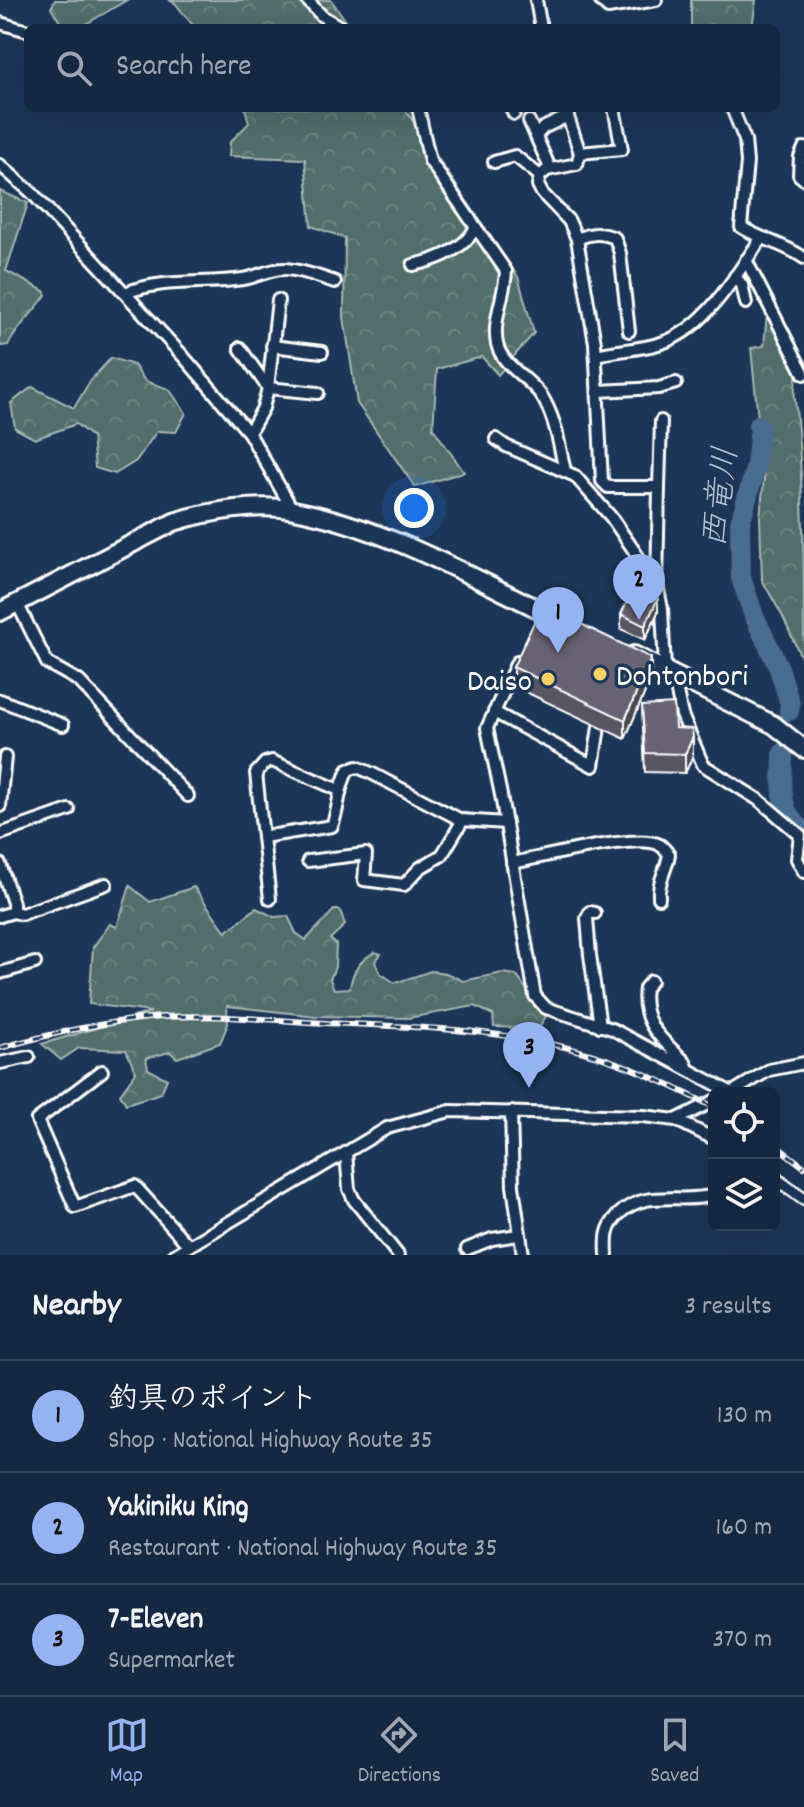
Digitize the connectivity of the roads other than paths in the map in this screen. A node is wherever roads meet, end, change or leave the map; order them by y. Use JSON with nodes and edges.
{"nodes":[{"id":1,"x":307,"y":0,"type":"edge"},
{"id":2,"x":536,"y":0,"type":"edge"},
{"id":3,"x":600,"y":0,"type":"edge"},
{"id":4,"x":656,"y":0,"type":"edge"},
{"id":5,"x":0,"y":23,"type":"edge"},
{"id":6,"x":335,"y":24,"type":"edge"},
{"id":7,"x":540,"y":24,"type":"edge"},
{"id":8,"x":24,"y":30,"type":"edge"},
{"id":9,"x":419,"y":112,"type":"edge"},
{"id":10,"x":566,"y":112,"type":"edge"},
{"id":11,"x":615,"y":112,"type":"edge"},
{"id":12,"x":734,"y":112,"type":"edge"},
{"id":13,"x":529,"y":121,"type":"dead end"},
{"id":14,"x":536,"y":136,"type":"junction"},
{"id":15,"x":804,"y":148,"type":"edge"},
{"id":16,"x":580,"y":153,"type":"junction"},
{"id":17,"x":494,"y":162,"type":"dead end"},
{"id":18,"x":0,"y":165,"type":"edge"},
{"id":19,"x":550,"y":168,"type":"junction"},
{"id":20,"x":540,"y":176,"type":"junction"},
{"id":21,"x":804,"y":179,"type":"edge"},
{"id":22,"x":475,"y":229,"type":"junction"},
{"id":23,"x":577,"y":239,"type":"junction"},
{"id":24,"x":761,"y":239,"type":"junction"},
{"id":25,"x":804,"y":258,"type":"edge"},
{"id":26,"x":746,"y":260,"type":"junction"},
{"id":27,"x":413,"y":265,"type":"dead end"},
{"id":28,"x":735,"y":276,"type":"junction"},
{"id":29,"x":335,"y":282,"type":"dead end"},
{"id":30,"x":125,"y":293,"type":"junction"},
{"id":31,"x":278,"y":300,"type":"dead end"},
{"id":32,"x":746,"y":303,"type":"dead end"},
{"id":33,"x":629,"y":331,"type":"dead end"},
{"id":34,"x":272,"y":346,"type":"junction"},
{"id":35,"x":240,"y":348,"type":"dead end"},
{"id":36,"x":322,"y":352,"type":"dead end"},
{"id":37,"x":596,"y":355,"type":"junction"},
{"id":38,"x":804,"y":374,"type":"edge"},
{"id":39,"x":676,"y":383,"type":"dead end"},
{"id":40,"x":268,"y":388,"type":"junction"},
{"id":41,"x":598,"y":391,"type":"junction"},
{"id":42,"x":318,"y":393,"type":"dead end"},
{"id":43,"x":661,"y":421,"type":"dead end"},
{"id":44,"x":249,"y":433,"type":"junction"},
{"id":45,"x":496,"y":439,"type":"dead end"},
{"id":46,"x":565,"y":471,"type":"junction"},
{"id":47,"x":659,"y":487,"type":"junction"},
{"id":48,"x":292,"y":509,"type":"junction"},
{"id":49,"x":657,"y":584,"type":"junction"},
{"id":50,"x":17,"y":603,"type":"junction"},
{"id":51,"x":0,"y":612,"type":"edge"},
{"id":52,"x":570,"y":624,"type":"edge"},
{"id":53,"x":612,"y":645,"type":"edge"},
{"id":54,"x":521,"y":654,"type":"edge"},
{"id":55,"x":669,"y":671,"type":"junction"},
{"id":56,"x":0,"y":700,"type":"edge"},
{"id":57,"x":603,"y":705,"type":"edge"},
{"id":58,"x":494,"y":712,"type":"junction"},
{"id":59,"x":63,"y":725,"type":"dead end"},
{"id":60,"x":804,"y":749,"type":"edge"},
{"id":61,"x":5,"y":757,"type":"dead end"},
{"id":62,"x":339,"y":790,"type":"junction"},
{"id":63,"x":188,"y":796,"type":"dead end"},
{"id":64,"x":0,"y":806,"type":"edge"},
{"id":65,"x":69,"y":810,"type":"dead end"},
{"id":66,"x":463,"y":820,"type":"junction"},
{"id":67,"x":506,"y":823,"type":"junction"},
{"id":68,"x":0,"y":834,"type":"edge"},
{"id":69,"x":263,"y":837,"type":"junction"},
{"id":70,"x":308,"y":861,"type":"dead end"},
{"id":71,"x":512,"y":863,"type":"junction"},
{"id":72,"x":0,"y":864,"type":"edge"},
{"id":73,"x":804,"y":872,"type":"edge"},
{"id":74,"x":106,"y":884,"type":"dead end"},
{"id":75,"x":659,"y":898,"type":"dead end"},
{"id":76,"x":270,"y":899,"type":"dead end"},
{"id":77,"x":13,"y":912,"type":"junction"},
{"id":78,"x":595,"y":913,"type":"dead end"},
{"id":79,"x":0,"y":916,"type":"edge"},
{"id":80,"x":35,"y":963,"type":"dead end"},
{"id":81,"x":0,"y":973,"type":"edge"},
{"id":82,"x":651,"y":981,"type":"dead end"},
{"id":83,"x":600,"y":1026,"type":"junction"},
{"id":84,"x":29,"y":1057,"type":"dead end"},
{"id":85,"x":0,"y":1063,"type":"edge"},
{"id":86,"x":804,"y":1063,"type":"edge"},
{"id":87,"x":102,"y":1071,"type":"dead end"},
{"id":88,"x":689,"y":1071,"type":"junction"},
{"id":89,"x":720,"y":1087,"type":"edge"},
{"id":90,"x":741,"y":1087,"type":"edge"},
{"id":91,"x":708,"y":1104,"type":"edge"},
{"id":92,"x":511,"y":1112,"type":"junction"},
{"id":93,"x":676,"y":1120,"type":"junction"},
{"id":94,"x":708,"y":1136,"type":"edge"},
{"id":95,"x":346,"y":1153,"type":"junction"},
{"id":96,"x":780,"y":1181,"type":"edge"},
{"id":97,"x":708,"y":1197,"type":"edge"},
{"id":98,"x":804,"y":1199,"type":"edge"},
{"id":99,"x":518,"y":1235,"type":"junction"},
{"id":100,"x":189,"y":1246,"type":"junction"},
{"id":101,"x":468,"y":1252,"type":"edge"},
{"id":102,"x":174,"y":1255,"type":"edge"},
{"id":103,"x":398,"y":1255,"type":"edge"},
{"id":104,"x":455,"y":1255,"type":"edge"},
{"id":105,"x":523,"y":1255,"type":"edge"},
{"id":106,"x":607,"y":1255,"type":"edge"}],
"edges":[{"from":1,"to":6,"type":"street"},
{"from":2,"to":7,"type":"street"},
{"from":3,"to":4,"type":"street"},
{"from":5,"to":8,"type":"street"},
{"from":9,"to":22,"type":"street"},
{"from":10,"to":14,"type":"street"},
{"from":10,"to":16,"type":"street"},
{"from":11,"to":16,"type":"street"},
{"from":12,"to":24,"type":"street"},
{"from":13,"to":14,"type":"street"},
{"from":14,"to":19,"type":"street"},
{"from":15,"to":21,"type":"street"},
{"from":16,"to":19,"type":"street"},
{"from":17,"to":20,"type":"street"},
{"from":18,"to":30,"type":"street"},
{"from":19,"to":20,"type":"street"},
{"from":20,"to":23,"type":"street"},
{"from":22,"to":27,"type":"street"},
{"from":22,"to":46,"type":"street"},
{"from":23,"to":33,"type":"street"},
{"from":23,"to":37,"type":"street"},
{"from":24,"to":25,"type":"street"},
{"from":24,"to":26,"type":"street"},
{"from":26,"to":28,"type":"street"},
{"from":26,"to":38,"type":"street"},
{"from":28,"to":32,"type":"street"},
{"from":28,"to":37,"type":"street"},
{"from":29,"to":30,"type":"street"},
{"from":30,"to":44,"type":"street"},
{"from":31,"to":34,"type":"street"},
{"from":34,"to":36,"type":"street"},
{"from":34,"to":40,"type":"street"},
{"from":35,"to":40,"type":"street"},
{"from":37,"to":41,"type":"street"},
{"from":39,"to":41,"type":"street"},
{"from":40,"to":42,"type":"street"},
{"from":40,"to":44,"type":"street"},
{"from":41,"to":47,"type":"street"},
{"from":43,"to":47,"type":"street"},
{"from":44,"to":48,"type":"street"},
{"from":45,"to":46,"type":"street"},
{"from":46,"to":49,"type":"street"},
{"from":47,"to":49,"type":"street"},
{"from":48,"to":50,"type":"highway"},
{"from":48,"to":52,"type":"highway"},
{"from":49,"to":55,"type":"street"},
{"from":50,"to":51,"type":"highway"},
{"from":50,"to":63,"type":"street"},
{"from":53,"to":55,"type":"highway"},
{"from":54,"to":58,"type":"street"},
{"from":55,"to":60,"type":"highway"},
{"from":55,"to":73,"type":"street"},
{"from":56,"to":59,"type":"street"},
{"from":57,"to":58,"type":"street"},
{"from":58,"to":67,"type":"street"},
{"from":61,"to":64,"type":"street"},
{"from":62,"to":66,"type":"street"},
{"from":62,"to":69,"type":"street"},
{"from":62,"to":69,"type":"street"},
{"from":65,"to":68,"type":"street"},
{"from":66,"to":67,"type":"street"},
{"from":66,"to":70,"type":"street"},
{"from":67,"to":71,"type":"street"},
{"from":69,"to":76,"type":"street"},
{"from":71,"to":75,"type":"street"},
{"from":71,"to":83,"type":"street"},
{"from":72,"to":77,"type":"street"},
{"from":74,"to":77,"type":"street"},
{"from":77,"to":79,"type":"street"},
{"from":78,"to":83,"type":"street"},
{"from":80,"to":81,"type":"street"},
{"from":82,"to":88,"type":"street"},
{"from":83,"to":88,"type":"street"},
{"from":84,"to":85,"type":"street"},
{"from":86,"to":90,"type":"street"},
{"from":87,"to":100,"type":"street"},
{"from":88,"to":89,"type":"street"},
{"from":91,"to":93,"type":"street"},
{"from":92,"to":93,"type":"street"},
{"from":92,"to":95,"type":"street"},
{"from":92,"to":99,"type":"street"},
{"from":93,"to":94,"type":"street"},
{"from":95,"to":100,"type":"street"},
{"from":95,"to":103,"type":"street"},
{"from":96,"to":98,"type":"street"},
{"from":97,"to":106,"type":"street"},
{"from":99,"to":101,"type":"street"},
{"from":99,"to":105,"type":"street"},
{"from":100,"to":102,"type":"street"},
{"from":101,"to":104,"type":"street"}]}
